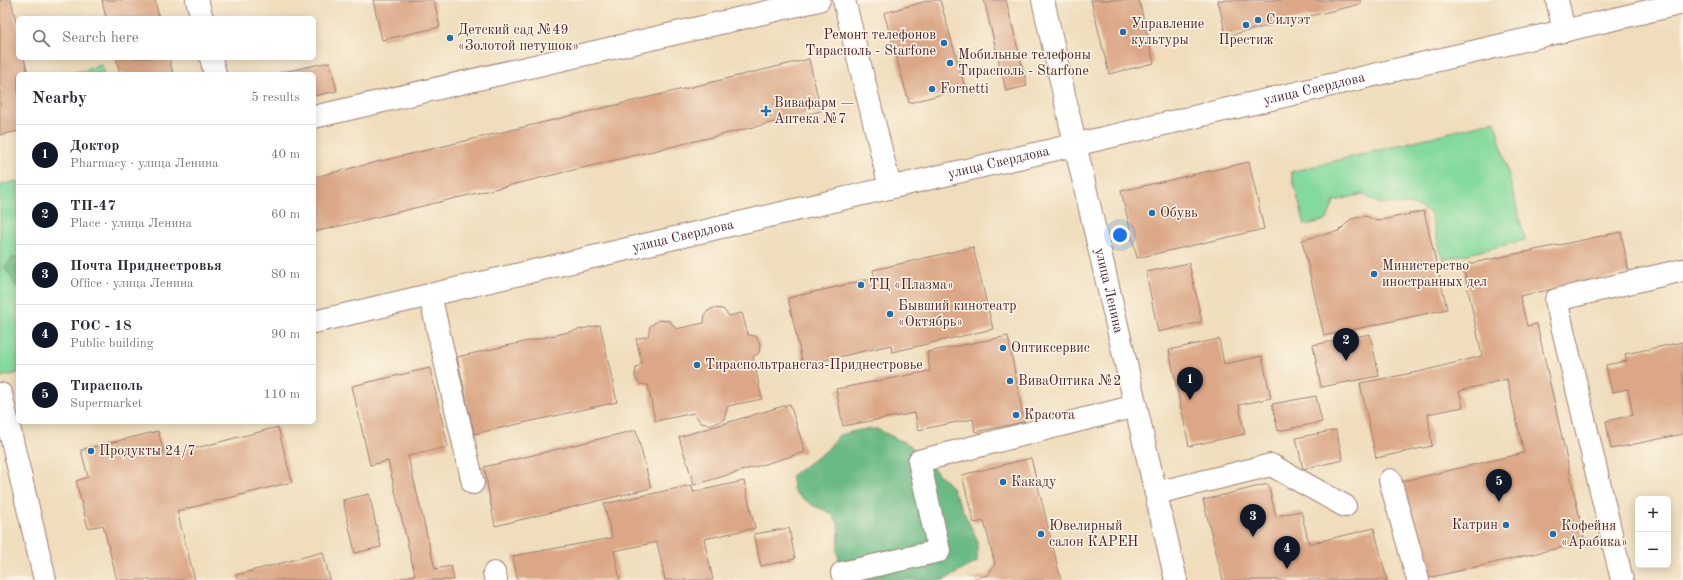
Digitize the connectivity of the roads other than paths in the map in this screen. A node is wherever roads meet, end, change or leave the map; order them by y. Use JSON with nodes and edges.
{"nodes":[{"id":1,"x":198,"y":0,"type":"edge"},
{"id":2,"x":819,"y":0,"type":"edge"},
{"id":3,"x":844,"y":0,"type":"edge"},
{"id":4,"x":1043,"y":0,"type":"edge"},
{"id":5,"x":1556,"y":0,"type":"edge"},
{"id":6,"x":1683,"y":3,"type":"edge"},
{"id":7,"x":202,"y":16,"type":"edge"},
{"id":8,"x":1564,"y":30,"type":"junction"},
{"id":9,"x":212,"y":60,"type":"edge"},
{"id":10,"x":214,"y":72,"type":"edge"},
{"id":11,"x":316,"y":117,"type":"edge"},
{"id":12,"x":1075,"y":144,"type":"junction"},
{"id":13,"x":890,"y":187,"type":"junction"},
{"id":14,"x":1683,"y":270,"type":"edge"},
{"id":15,"x":430,"y":295,"type":"junction"},
{"id":16,"x":316,"y":322,"type":"edge"},
{"id":17,"x":6,"y":393,"type":"edge"},
{"id":18,"x":1136,"y":406,"type":"junction"},
{"id":19,"x":1390,"y":480,"type":"dead end"},
{"id":20,"x":473,"y":483,"type":"dead end"},
{"id":21,"x":1156,"y":493,"type":"junction"},
{"id":22,"x":1345,"y":506,"type":"dead end"},
{"id":23,"x":842,"y":573,"type":"dead end"},
{"id":24,"x":44,"y":580,"type":"edge"},
{"id":25,"x":1176,"y":580,"type":"edge"},
{"id":26,"x":1418,"y":580,"type":"edge"},
{"id":27,"x":1622,"y":580,"type":"edge"}],
"edges":[{"from":1,"to":7,"type":"street"},
{"from":2,"to":11,"type":"street"},
{"from":3,"to":13,"type":"street"},
{"from":4,"to":12,"type":"street","name":"улица Ленина"},
{"from":5,"to":8,"type":"street"},
{"from":6,"to":8,"type":"street","name":"улица Свердлова"},
{"from":8,"to":12,"type":"street","name":"улица Свердлова"},
{"from":9,"to":10,"type":"street"},
{"from":12,"to":13,"type":"street","name":"улица Свердлова"},
{"from":12,"to":18,"type":"street","name":"улица Ленина"},
{"from":13,"to":15,"type":"street","name":"улица Свердлова"},
{"from":14,"to":27,"type":"street"},
{"from":15,"to":16,"type":"street","name":"улица Свердлова"},
{"from":15,"to":20,"type":"street"},
{"from":17,"to":24,"type":"street"},
{"from":18,"to":21,"type":"street","name":"улица Ленина"},
{"from":18,"to":23,"type":"street"},
{"from":19,"to":26,"type":"street"},
{"from":21,"to":22,"type":"street"},
{"from":21,"to":25,"type":"street","name":"улица Ленина"}]}
